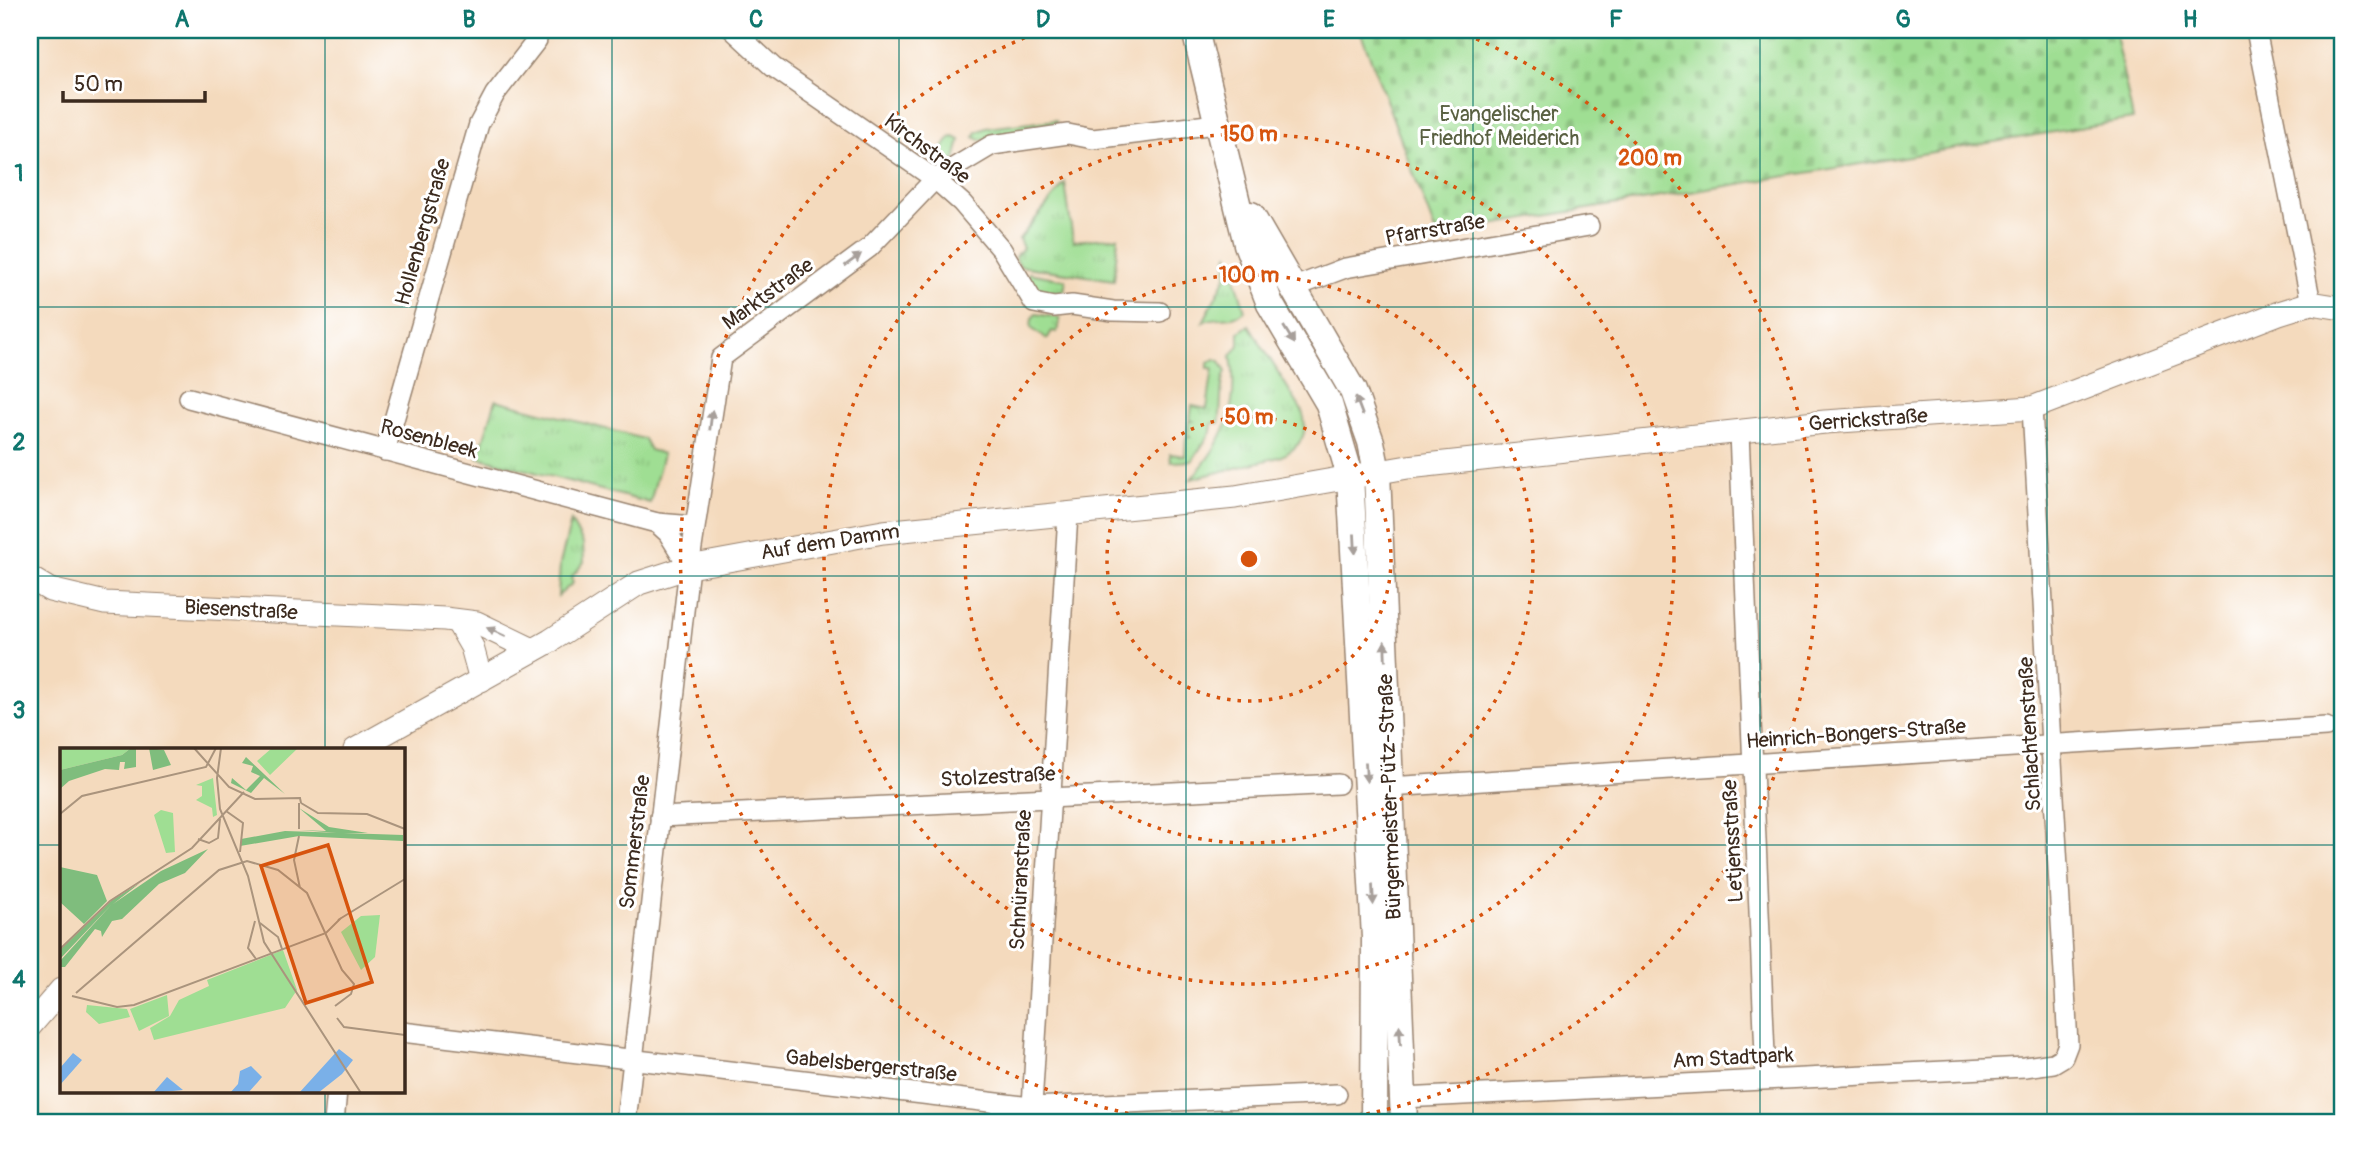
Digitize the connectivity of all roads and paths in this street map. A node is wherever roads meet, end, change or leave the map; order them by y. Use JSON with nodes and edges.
{"nodes":[{"id":1,"x":733,"y":30,"type":"edge"},
{"id":2,"x":1195,"y":30,"type":"edge"},
{"id":3,"x":2256,"y":30,"type":"edge"},
{"id":4,"x":537,"y":40,"type":"dead end"},
{"id":5,"x":1216,"y":124,"type":"junction"},
{"id":6,"x":1225,"y":159,"type":"junction"},
{"id":7,"x":935,"y":179,"type":"junction"},
{"id":8,"x":1589,"y":226,"type":"dead end"},
{"id":9,"x":1292,"y":288,"type":"junction"},
{"id":10,"x":2311,"y":303,"type":"junction"},
{"id":11,"x":2342,"y":307,"type":"edge"},
{"id":12,"x":1160,"y":312,"type":"dead end"},
{"id":13,"x":189,"y":398,"type":"dead end"},
{"id":14,"x":2032,"y":408,"type":"junction"},
{"id":15,"x":1739,"y":433,"type":"junction"},
{"id":16,"x":385,"y":451,"type":"junction"},
{"id":17,"x":1377,"y":471,"type":"junction"},
{"id":18,"x":1350,"y":476,"type":"junction"},
{"id":19,"x":1068,"y":514,"type":"junction"},
{"id":20,"x":657,"y":523,"type":"junction"},
{"id":21,"x":694,"y":526,"type":"junction"},
{"id":22,"x":689,"y":567,"type":"junction"},
{"id":23,"x":32,"y":584,"type":"edge"},
{"id":24,"x":457,"y":621,"type":"junction"},
{"id":25,"x":533,"y":650,"type":"junction"},
{"id":26,"x":481,"y":680,"type":"junction"},
{"id":27,"x":2326,"y":727,"type":"dead end"},
{"id":28,"x":2054,"y":744,"type":"junction"},
{"id":29,"x":359,"y":748,"type":"edge"},
{"id":30,"x":1752,"y":764,"type":"junction"},
{"id":31,"x":1338,"y":784,"type":"dead end"},
{"id":32,"x":1389,"y":786,"type":"junction"},
{"id":33,"x":1049,"y":797,"type":"junction"},
{"id":34,"x":660,"y":817,"type":"junction"},
{"id":35,"x":60,"y":991,"type":"edge"},
{"id":36,"x":30,"y":1026,"type":"edge"},
{"id":37,"x":404,"y":1032,"type":"edge"},
{"id":38,"x":2063,"y":1057,"type":"joint"},
{"id":39,"x":633,"y":1062,"type":"junction"},
{"id":40,"x":1766,"y":1079,"type":"junction"},
{"id":41,"x":337,"y":1092,"type":"edge"},
{"id":42,"x":1337,"y":1094,"type":"dead end"},
{"id":43,"x":1403,"y":1110,"type":"edge"},
{"id":44,"x":1031,"y":1115,"type":"edge"},
{"id":45,"x":334,"y":1122,"type":"edge"},
{"id":46,"x":626,"y":1122,"type":"edge"},
{"id":47,"x":1374,"y":1122,"type":"edge"}],
"edges":[{"from":1,"to":7,"type":"street","name":"Kirchstraße"},
{"from":2,"to":5,"type":"main road"},
{"from":3,"to":10,"type":"street"},
{"from":4,"to":16,"type":"street","name":"Hollenbergstraße"},
{"from":5,"to":6,"type":"main road"},
{"from":5,"to":7,"type":"street","name":"Marktstraße"},
{"from":6,"to":9,"type":"main road","name":"Bürgermeister-Pütz-Straße"},
{"from":6,"to":18,"type":"main road","name":"Bürgermeister-Pütz-Straße","one_way":true},
{"from":7,"to":12,"type":"street","name":"Kirchstraße"},
{"from":21,"to":7,"type":"street","name":"Marktstraße","one_way":true},
{"from":8,"to":9,"type":"street","name":"Pfarrstraße"},
{"from":17,"to":9,"type":"main road","name":"Bürgermeister-Pütz-Straße","one_way":true},
{"from":10,"to":11,"type":"street","name":"Gerrickstraße"},
{"from":10,"to":14,"type":"street","name":"Gerrickstraße"},
{"from":13,"to":16,"type":"street","name":"Rosenbleek"},
{"from":14,"to":15,"type":"street","name":"Gerrickstraße"},
{"from":14,"to":28,"type":"street","name":"Schlachtenstraße"},
{"from":15,"to":17,"type":"street","name":"Gerrickstraße"},
{"from":15,"to":30,"type":"street","name":"Letjensstraße"},
{"from":16,"to":20,"type":"street","name":"Rosenbleek"},
{"from":17,"to":18,"type":"street","name":"Gerrickstraße"},
{"from":32,"to":17,"type":"main road","name":"Bürgermeister-Pütz-Straße","one_way":true},
{"from":18,"to":19,"type":"street","name":"Auf dem Damm"},
{"from":18,"to":47,"type":"main road","name":"Bürgermeister-Pütz-Straße","one_way":true},
{"from":19,"to":22,"type":"street","name":"Auf dem Damm"},
{"from":19,"to":33,"type":"street","name":"Schnüranstraße"},
{"from":20,"to":21,"type":"street","name":"Rosenbleek"},
{"from":20,"to":22,"type":"street"},
{"from":21,"to":22,"type":"street","name":"Marktstraße"},
{"from":22,"to":25,"type":"street","name":"Auf dem Damm"},
{"from":22,"to":34,"type":"street","name":"Sommerstraße"},
{"from":23,"to":24,"type":"street","name":"Biesenstraße"},
{"from":25,"to":24,"type":"street","name":"Biesenstraße","one_way":true},
{"from":24,"to":26,"type":"street"},
{"from":25,"to":26,"type":"street","name":"Auf dem Damm"},
{"from":26,"to":29,"type":"street","name":"Auf dem Damm"},
{"from":27,"to":28,"type":"street","name":"Heinrich-Bongers-Straße"},
{"from":28,"to":30,"type":"street","name":"Heinrich-Bongers-Straße"},
{"from":28,"to":38,"type":"street","name":"Schlachtenstraße"},
{"from":30,"to":32,"type":"street","name":"Heinrich-Bongers-Straße"},
{"from":30,"to":40,"type":"street","name":"Letjensstraße"},
{"from":31,"to":33,"type":"street","name":"Stolzestraße"},
{"from":43,"to":32,"type":"main road","name":"Bürgermeister-Pütz-Straße","one_way":true},
{"from":33,"to":34,"type":"street","name":"Stolzestraße"},
{"from":33,"to":44,"type":"street","name":"Schnüranstraße"},
{"from":34,"to":39,"type":"street","name":"Sommerstraße"},
{"from":35,"to":36,"type":"street"},
{"from":37,"to":39,"type":"street","name":"Gabelsbergerstraße"},
{"from":38,"to":40,"type":"street","name":"Am Stadtpark"},
{"from":39,"to":44,"type":"street","name":"Gabelsbergerstraße"},
{"from":39,"to":46,"type":"street","name":"Sommerstraße"},
{"from":40,"to":43,"type":"street","name":"Am Stadtpark"},
{"from":41,"to":45,"type":"street"},
{"from":42,"to":44,"type":"street","name":"Gabelsbergerstraße"}]}
